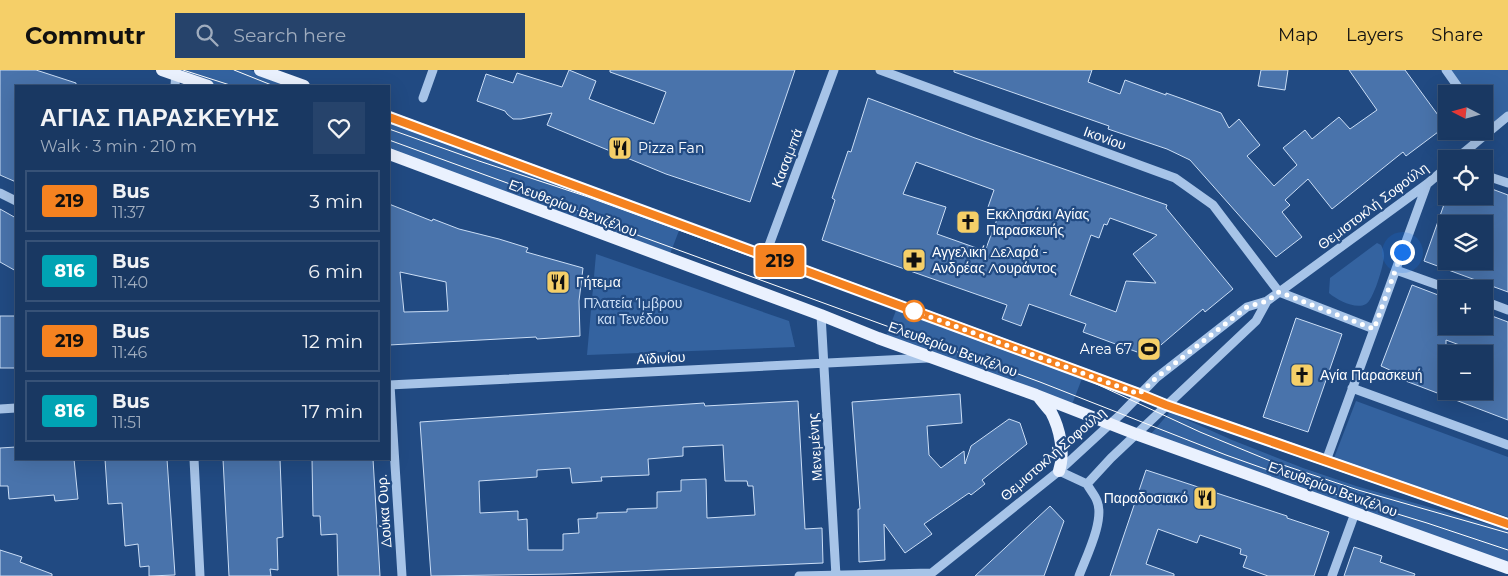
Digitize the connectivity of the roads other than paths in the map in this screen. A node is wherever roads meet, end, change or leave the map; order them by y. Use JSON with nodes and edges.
{"nodes":[{"id":1,"x":162,"y":70,"type":"edge"},
{"id":2,"x":260,"y":70,"type":"edge"},
{"id":3,"x":834,"y":70,"type":"edge"},
{"id":4,"x":880,"y":70,"type":"edge"},
{"id":5,"x":1446,"y":70,"type":"edge"},
{"id":6,"x":432,"y":74,"type":"edge"},
{"id":7,"x":176,"y":77,"type":"edge"},
{"id":8,"x":204,"y":85,"type":"edge"},
{"id":9,"x":301,"y":85,"type":"edge"},
{"id":10,"x":1457,"y":85,"type":"edge"},
{"id":11,"x":423,"y":98,"type":"dead end"},
{"id":12,"x":1508,"y":116,"type":"edge"},
{"id":13,"x":390,"y":117,"type":"edge"},
{"id":14,"x":1493,"y":123,"type":"edge"},
{"id":15,"x":1474,"y":140,"type":"edge"},
{"id":16,"x":1464,"y":150,"type":"edge"},
{"id":17,"x":390,"y":154,"type":"edge"},
{"id":18,"x":1438,"y":175,"type":"edge"},
{"id":19,"x":1493,"y":178,"type":"edge"},
{"id":20,"x":1508,"y":183,"type":"edge"},
{"id":21,"x":1427,"y":184,"type":"junction"},
{"id":22,"x":0,"y":193,"type":"edge"},
{"id":23,"x":15,"y":200,"type":"edge"},
{"id":24,"x":765,"y":256,"type":"junction"},
{"id":25,"x":1396,"y":270,"type":"junction"},
{"id":26,"x":1438,"y":285,"type":"edge"},
{"id":27,"x":1279,"y":292,"type":"junction"},
{"id":28,"x":1267,"y":301,"type":"junction"},
{"id":29,"x":1493,"y":304,"type":"edge"},
{"id":30,"x":1508,"y":310,"type":"edge"},
{"id":31,"x":821,"y":316,"type":"junction"},
{"id":32,"x":1374,"y":329,"type":"junction"},
{"id":33,"x":934,"y":358,"type":"junction"},
{"id":34,"x":823,"y":364,"type":"junction"},
{"id":35,"x":390,"y":385,"type":"edge"},
{"id":36,"x":1352,"y":388,"type":"junction"},
{"id":37,"x":1036,"y":394,"type":"junction"},
{"id":38,"x":1139,"y":394,"type":"junction"},
{"id":39,"x":1166,"y":405,"type":"junction"},
{"id":40,"x":15,"y":408,"type":"edge"},
{"id":41,"x":0,"y":409,"type":"edge"},
{"id":42,"x":1110,"y":424,"type":"junction"},
{"id":43,"x":1136,"y":434,"type":"junction"},
{"id":44,"x":1508,"y":445,"type":"edge"},
{"id":45,"x":194,"y":460,"type":"edge"},
{"id":46,"x":1326,"y":461,"type":"junction"},
{"id":47,"x":1059,"y":471,"type":"junction"},
{"id":48,"x":1087,"y":484,"type":"junction"},
{"id":49,"x":1355,"y":512,"type":"junction"},
{"id":50,"x":1508,"y":524,"type":"edge"},
{"id":51,"x":1508,"y":568,"type":"edge"},
{"id":52,"x":930,"y":574,"type":"edge"},
{"id":53,"x":836,"y":575,"type":"edge"},
{"id":54,"x":200,"y":576,"type":"edge"},
{"id":55,"x":402,"y":576,"type":"edge"},
{"id":56,"x":799,"y":576,"type":"edge"},
{"id":57,"x":1079,"y":576,"type":"edge"},
{"id":58,"x":1332,"y":576,"type":"edge"}],
"edges":[{"from":1,"to":7,"type":"main road"},
{"from":2,"to":9,"type":"main road"},
{"from":3,"to":24,"type":"street","name":"Κασαμπά"},
{"from":4,"to":27,"type":"street","name":"Ικονίου"},
{"from":5,"to":10,"type":"street"},
{"from":6,"to":11,"type":"street"},
{"from":7,"to":8,"type":"main road"},
{"from":12,"to":14,"type":"street"},
{"from":13,"to":24,"type":"main road","name":"Ελευθερίου Βενιζέλου"},
{"from":15,"to":16,"type":"street"},
{"from":17,"to":31,"type":"main road","name":"Ελευθερίου Βενιζέλου"},
{"from":18,"to":21,"type":"street","name":"Θεμιστοκλή Σοφούλη"},
{"from":19,"to":20,"type":"street"},
{"from":21,"to":25,"type":"street"},
{"from":21,"to":27,"type":"street","name":"Θεμιστοκλή Σοφούλη"},
{"from":22,"to":23,"type":"street"},
{"from":24,"to":38,"type":"main road","name":"Ελευθερίου Βενιζέλου"},
{"from":25,"to":26,"type":"street"},
{"from":25,"to":32,"type":"street"},
{"from":27,"to":28,"type":"street","name":"Θεμιστοκλή Σοφούλη"},
{"from":27,"to":32,"type":"street"},
{"from":28,"to":38,"type":"street","name":"Θεμιστοκλή Σοφούλη"},
{"from":28,"to":39,"type":"street","name":"Θεμιστοκλή Σοφούλη"},
{"from":29,"to":30,"type":"street"},
{"from":31,"to":33,"type":"main road","name":"Ελευθερίου Βενιζέλου"},
{"from":31,"to":34,"type":"street","name":"Μενεμένης"},
{"from":32,"to":36,"type":"street"},
{"from":33,"to":34,"type":"street","name":"Αϊδινίου"},
{"from":33,"to":37,"type":"main road","name":"Ελευθερίου Βενιζέλου"},
{"from":34,"to":35,"type":"street","name":"Αϊδινίου"},
{"from":34,"to":53,"type":"street","name":"Μενεμένης"},
{"from":35,"to":55,"type":"street","name":"Δούκα Ουρ."},
{"from":36,"to":44,"type":"street"},
{"from":36,"to":46,"type":"street"},
{"from":37,"to":42,"type":"main road","name":"Ελευθερίου Βενιζέλου"},
{"from":37,"to":47,"type":"main road"},
{"from":38,"to":39,"type":"main road","name":"Ελευθερίου Βενιζέλου"},
{"from":38,"to":42,"type":"street","name":"Θεμιστοκλή Σοφούλη"},
{"from":39,"to":43,"type":"street","name":"Θεμιστοκλή Σοφούλη"},
{"from":39,"to":46,"type":"main road","name":"Ελευθερίου Βενιζέλου"},
{"from":40,"to":41,"type":"street"},
{"from":42,"to":43,"type":"main road","name":"Ελευθερίου Βενιζέλου"},
{"from":42,"to":47,"type":"street","name":"Θεμιστοκλή Σοφούλη"},
{"from":43,"to":48,"type":"street","name":"Θεμιστοκλή Σοφούλη"},
{"from":43,"to":49,"type":"main road","name":"Ελευθερίου Βενιζέλου"},
{"from":45,"to":54,"type":"street"},
{"from":46,"to":50,"type":"main road","name":"Ελευθερίου Βενιζέλου"},
{"from":47,"to":48,"type":"street"},
{"from":47,"to":52,"type":"street","name":"Θεμιστοκλή Σοφούλη"},
{"from":48,"to":57,"type":"street"},
{"from":49,"to":51,"type":"main road","name":"Ελευθερίου Βενιζέλου"},
{"from":49,"to":58,"type":"street"},
{"from":52,"to":53,"type":"street"},
{"from":53,"to":56,"type":"street"}]}
